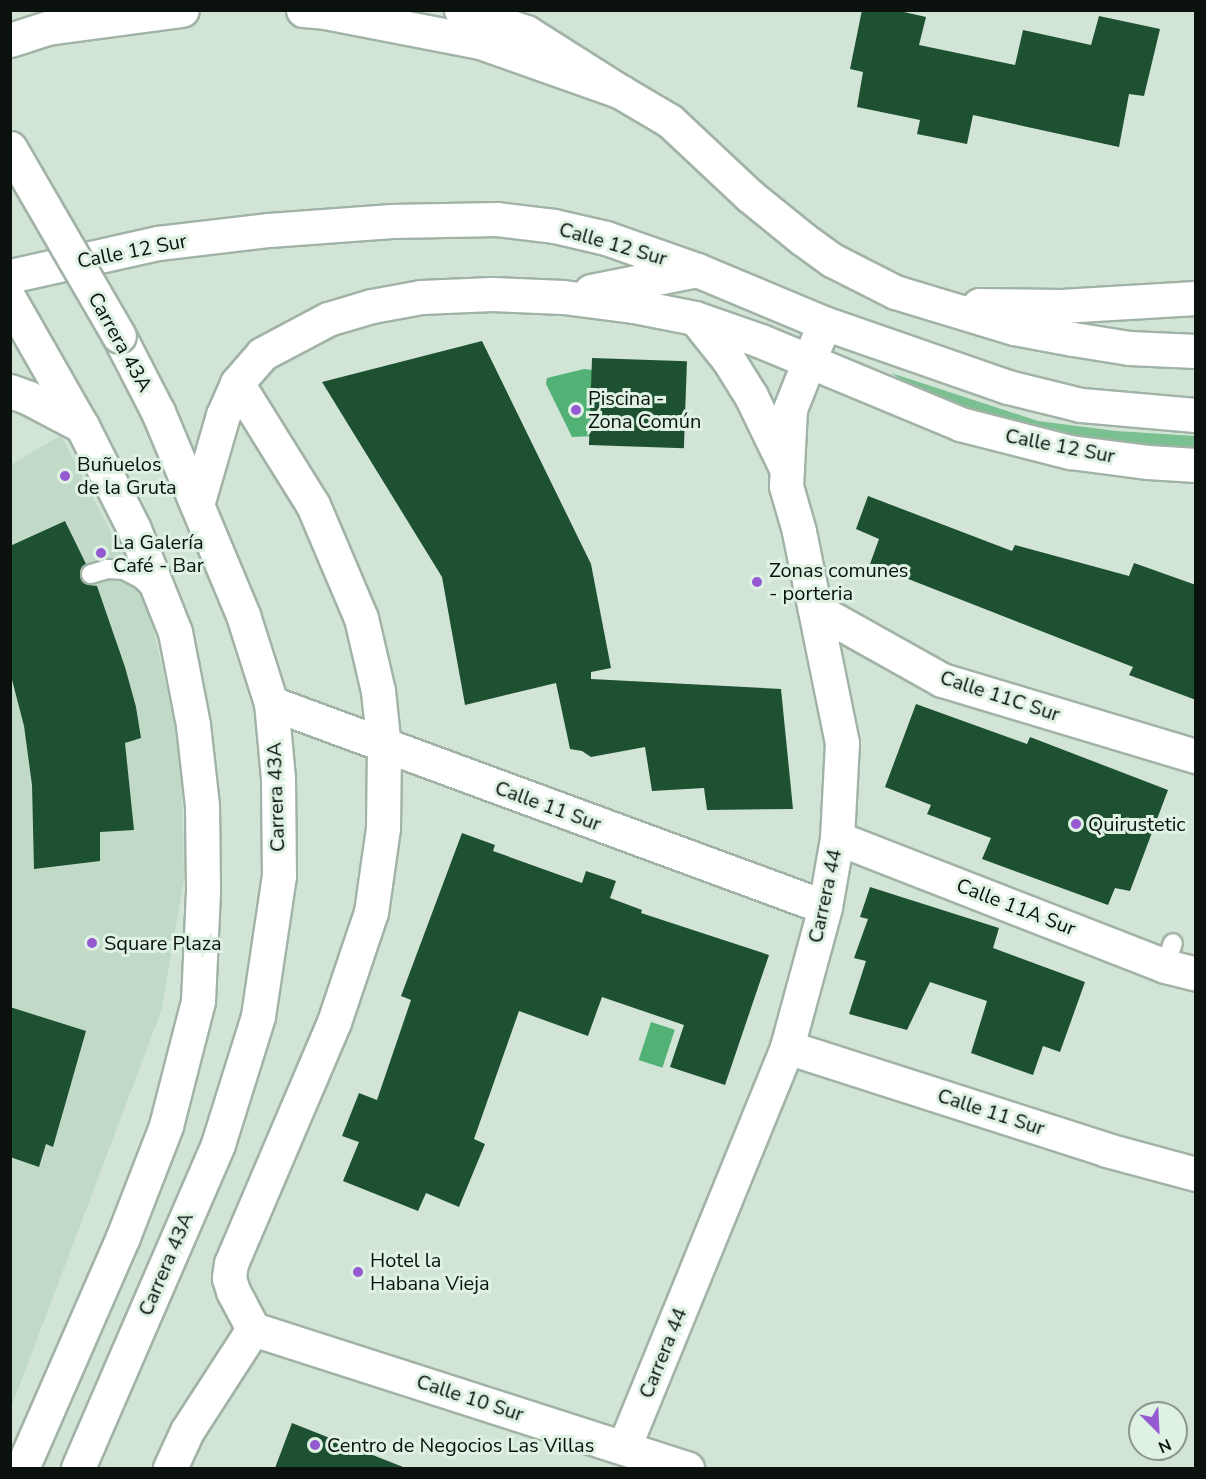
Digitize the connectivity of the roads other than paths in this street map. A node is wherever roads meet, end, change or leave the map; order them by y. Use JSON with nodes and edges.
{"nodes":[{"id":1,"x":182,"y":10,"type":"edge"},
{"id":2,"x":303,"y":10,"type":"edge"},
{"id":3,"x":461,"y":10,"type":"edge"},
{"id":4,"x":10,"y":40,"type":"edge"},
{"id":5,"x":621,"y":92,"type":"junction"},
{"id":6,"x":10,"y":148,"type":"edge"},
{"id":7,"x":696,"y":270,"type":"junction"},
{"id":8,"x":10,"y":276,"type":"edge"},
{"id":9,"x":563,"y":297,"type":"junction"},
{"id":10,"x":1196,"y":298,"type":"edge"},
{"id":11,"x":10,"y":300,"type":"edge"},
{"id":12,"x":927,"y":304,"type":"junction"},
{"id":13,"x":695,"y":318,"type":"junction"},
{"id":14,"x":824,"y":323,"type":"junction"},
{"id":15,"x":1196,"y":351,"type":"edge"},
{"id":16,"x":807,"y":362,"type":"junction"},
{"id":17,"x":237,"y":382,"type":"junction"},
{"id":18,"x":10,"y":391,"type":"edge"},
{"id":19,"x":1196,"y":415,"type":"edge"},
{"id":20,"x":82,"y":426,"type":"junction"},
{"id":21,"x":1196,"y":465,"type":"edge"},
{"id":22,"x":787,"y":470,"type":"junction"},
{"id":23,"x":197,"y":505,"type":"junction"},
{"id":24,"x":91,"y":574,"type":"dead end"},
{"id":25,"x":161,"y":598,"type":"junction"},
{"id":26,"x":815,"y":609,"type":"junction"},
{"id":27,"x":270,"y":703,"type":"junction"},
{"id":28,"x":384,"y":747,"type":"junction"},
{"id":29,"x":1196,"y":756,"type":"edge"},
{"id":30,"x":837,"y":838,"type":"junction"},
{"id":31,"x":825,"y":907,"type":"junction"},
{"id":32,"x":1196,"y":974,"type":"edge"},
{"id":33,"x":787,"y":1047,"type":"junction"},
{"id":34,"x":1196,"y":1174,"type":"edge"},
{"id":35,"x":253,"y":1329,"type":"junction"},
{"id":36,"x":624,"y":1447,"type":"junction"},
{"id":37,"x":22,"y":1468,"type":"edge"},
{"id":38,"x":78,"y":1468,"type":"edge"},
{"id":39,"x":170,"y":1468,"type":"edge"},
{"id":40,"x":687,"y":1468,"type":"edge"}],
"edges":[{"from":1,"to":4,"type":"street"},
{"from":2,"to":5,"type":"street"},
{"from":3,"to":5,"type":"street"},
{"from":5,"to":12,"type":"street"},
{"from":6,"to":23,"type":"street","name":"Carrera 43A","bridge":true},
{"from":7,"to":8,"type":"street","name":"Calle 12 Sur"},
{"from":7,"to":9,"type":"street"},
{"from":7,"to":14,"type":"street","name":"Calle 12 Sur"},
{"from":9,"to":13,"type":"street","name":"Calle 12 Sur"},
{"from":9,"to":17,"type":"street","name":"Calle 12 Sur"},
{"from":10,"to":12,"type":"street"},
{"from":11,"to":20,"type":"street"},
{"from":12,"to":15,"type":"street"},
{"from":13,"to":16,"type":"street","name":"Calle 12 Sur"},
{"from":13,"to":22,"type":"street"},
{"from":14,"to":16,"type":"street","name":"Carrera 44"},
{"from":14,"to":19,"type":"street","name":"Calle 12 Sur"},
{"from":16,"to":21,"type":"street","name":"Calle 12 Sur"},
{"from":16,"to":22,"type":"street","name":"Carrera 44"},
{"from":17,"to":23,"type":"street","name":"Calle 12 Sur"},
{"from":17,"to":28,"type":"street"},
{"from":18,"to":20,"type":"street"},
{"from":20,"to":25,"type":"street"},
{"from":22,"to":26,"type":"street","name":"Carrera 44"},
{"from":23,"to":27,"type":"street","name":"Carrera 43A"},
{"from":24,"to":25,"type":"lane"},
{"from":25,"to":37,"type":"street"},
{"from":26,"to":29,"type":"street","name":"Calle 11C Sur"},
{"from":26,"to":30,"type":"street","name":"Carrera 44"},
{"from":27,"to":28,"type":"street","name":"Calle 11 Sur"},
{"from":27,"to":38,"type":"street","name":"Carrera 43A"},
{"from":28,"to":31,"type":"street","name":"Calle 11 Sur"},
{"from":28,"to":35,"type":"street"},
{"from":30,"to":31,"type":"street","name":"Carrera 44"},
{"from":30,"to":32,"type":"street","name":"Calle 11A Sur"},
{"from":31,"to":33,"type":"street","name":"Carrera 44"},
{"from":33,"to":34,"type":"street","name":"Calle 11 Sur"},
{"from":33,"to":36,"type":"street","name":"Carrera 44"},
{"from":35,"to":36,"type":"street","name":"Calle 10 Sur"},
{"from":35,"to":39,"type":"street"},
{"from":36,"to":40,"type":"street","name":"Calle 10 Sur"}]}
